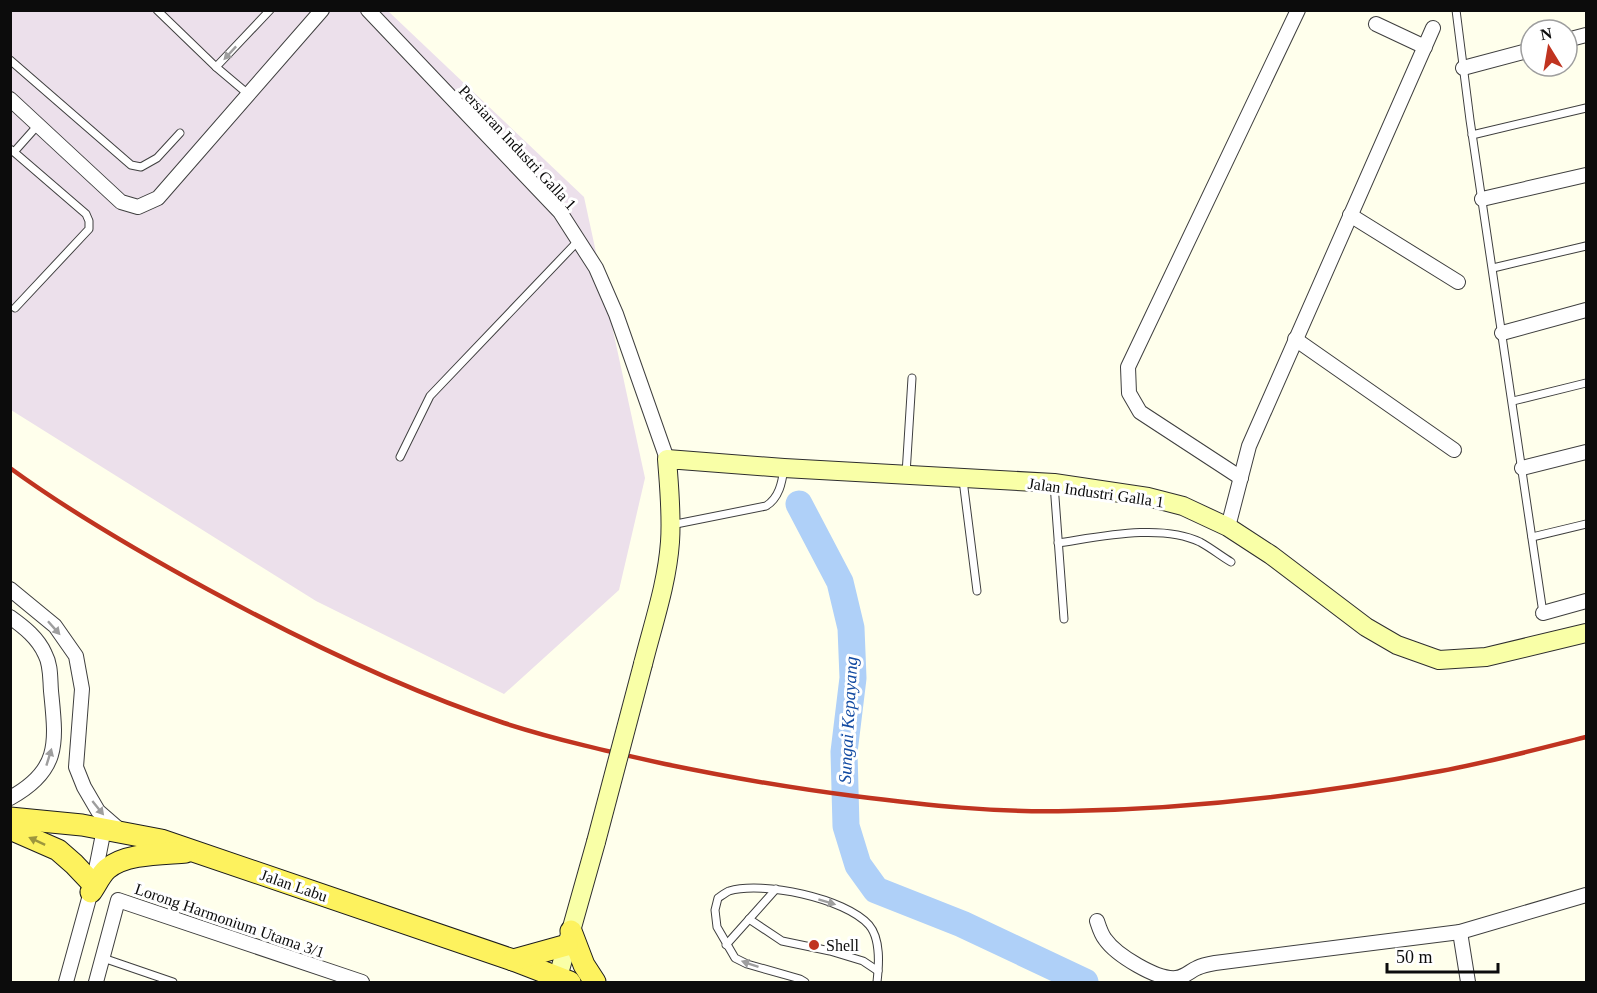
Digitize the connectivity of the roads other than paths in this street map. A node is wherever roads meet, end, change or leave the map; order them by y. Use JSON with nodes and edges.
{"nodes":[{"id":1,"x":156,"y":10,"type":"edge"},
{"id":2,"x":270,"y":10,"type":"edge"},
{"id":3,"x":322,"y":10,"type":"edge"},
{"id":4,"x":368,"y":10,"type":"edge"},
{"id":5,"x":1298,"y":10,"type":"edge"},
{"id":6,"x":1456,"y":10,"type":"edge"},
{"id":7,"x":1376,"y":24,"type":"dead end"},
{"id":8,"x":1433,"y":28,"type":"dead end"},
{"id":9,"x":1425,"y":46,"type":"junction"},
{"id":10,"x":1519,"y":53,"type":"edge"},
{"id":11,"x":10,"y":60,"type":"edge"},
{"id":12,"x":216,"y":67,"type":"junction"},
{"id":13,"x":1463,"y":68,"type":"junction"},
{"id":14,"x":248,"y":94,"type":"junction"},
{"id":15,"x":10,"y":99,"type":"edge"},
{"id":16,"x":1587,"y":108,"type":"edge"},
{"id":17,"x":38,"y":125,"type":"junction"},
{"id":18,"x":180,"y":133,"type":"dead end"},
{"id":19,"x":1472,"y":135,"type":"junction"},
{"id":20,"x":12,"y":150,"type":"edge"},
{"id":21,"x":1587,"y":175,"type":"edge"},
{"id":22,"x":1482,"y":199,"type":"junction"},
{"id":23,"x":1350,"y":215,"type":"junction"},
{"id":24,"x":578,"y":241,"type":"junction"},
{"id":25,"x":1587,"y":246,"type":"edge"},
{"id":26,"x":1493,"y":268,"type":"junction"},
{"id":27,"x":1458,"y":282,"type":"dead end"},
{"id":28,"x":15,"y":308,"type":"dead end"},
{"id":29,"x":1587,"y":310,"type":"edge"},
{"id":30,"x":1502,"y":333,"type":"junction"},
{"id":31,"x":1295,"y":339,"type":"junction"},
{"id":32,"x":912,"y":378,"type":"dead end"},
{"id":33,"x":1587,"y":383,"type":"edge"},
{"id":34,"x":1513,"y":400,"type":"junction"},
{"id":35,"x":1454,"y":450,"type":"dead end"},
{"id":36,"x":1587,"y":452,"type":"edge"},
{"id":37,"x":400,"y":457,"type":"dead end"},
{"id":38,"x":667,"y":459,"type":"junction"},
{"id":39,"x":784,"y":468,"type":"junction"},
{"id":40,"x":1522,"y":468,"type":"junction"},
{"id":41,"x":906,"y":474,"type":"junction"},
{"id":42,"x":962,"y":477,"type":"junction"},
{"id":43,"x":1241,"y":478,"type":"junction"},
{"id":44,"x":1054,"y":483,"type":"junction"},
{"id":45,"x":1587,"y":524,"type":"edge"},
{"id":46,"x":671,"y":525,"type":"junction"},
{"id":47,"x":1228,"y":527,"type":"junction"},
{"id":48,"x":1532,"y":537,"type":"junction"},
{"id":49,"x":1058,"y":543,"type":"junction"},
{"id":50,"x":1231,"y":562,"type":"dead end"},
{"id":51,"x":10,"y":589,"type":"edge"},
{"id":52,"x":976,"y":591,"type":"dead end"},
{"id":53,"x":1587,"y":601,"type":"edge"},
{"id":54,"x":1543,"y":613,"type":"joint"},
{"id":55,"x":10,"y":617,"type":"edge"},
{"id":56,"x":1064,"y":619,"type":"dead end"},
{"id":57,"x":1587,"y":633,"type":"edge"},
{"id":58,"x":10,"y":798,"type":"edge"},
{"id":59,"x":10,"y":818,"type":"edge"},
{"id":60,"x":10,"y":829,"type":"edge"},
{"id":61,"x":113,"y":830,"type":"junction"},
{"id":62,"x":196,"y":851,"type":"junction"},
{"id":63,"x":92,"y":888,"type":"junction"},
{"id":64,"x":776,"y":889,"type":"junction"},
{"id":65,"x":1587,"y":895,"type":"edge"},
{"id":66,"x":749,"y":919,"type":"junction"},
{"id":67,"x":1097,"y":921,"type":"dead end"},
{"id":68,"x":1460,"y":932,"type":"junction"},
{"id":69,"x":569,"y":938,"type":"junction"},
{"id":70,"x":726,"y":945,"type":"junction"},
{"id":71,"x":103,"y":958,"type":"junction"},
{"id":72,"x":513,"y":960,"type":"junction"},
{"id":73,"x":878,"y":971,"type":"junction"},
{"id":74,"x":329,"y":977,"type":"edge"},
{"id":75,"x":564,"y":980,"type":"edge"},
{"id":76,"x":66,"y":982,"type":"edge"},
{"id":77,"x":96,"y":982,"type":"edge"},
{"id":78,"x":173,"y":982,"type":"edge"},
{"id":79,"x":362,"y":982,"type":"edge"},
{"id":80,"x":595,"y":982,"type":"edge"},
{"id":81,"x":806,"y":982,"type":"edge"},
{"id":82,"x":877,"y":982,"type":"edge"},
{"id":83,"x":1468,"y":982,"type":"edge"}],
"edges":[{"from":1,"to":12,"type":"lane"},
{"from":2,"to":12,"type":"lane","one_way":true},
{"from":3,"to":14,"type":"street"},
{"from":4,"to":24,"type":"street","name":"Persiaran Industri Galla 1"},
{"from":5,"to":43,"type":"street"},
{"from":6,"to":13,"type":"lane"},
{"from":7,"to":9,"type":"street"},
{"from":8,"to":9,"type":"street"},
{"from":9,"to":23,"type":"street"},
{"from":10,"to":13,"type":"street"},
{"from":11,"to":18,"type":"lane"},
{"from":12,"to":14,"type":"lane"},
{"from":13,"to":19,"type":"lane"},
{"from":14,"to":17,"type":"street"},
{"from":15,"to":17,"type":"street"},
{"from":16,"to":19,"type":"lane"},
{"from":17,"to":20,"type":"lane"},
{"from":19,"to":22,"type":"lane"},
{"from":20,"to":28,"type":"lane"},
{"from":21,"to":22,"type":"street"},
{"from":22,"to":26,"type":"lane"},
{"from":23,"to":27,"type":"street"},
{"from":23,"to":31,"type":"street"},
{"from":24,"to":37,"type":"lane"},
{"from":24,"to":38,"type":"street","name":"Persiaran Industri Galla 1"},
{"from":25,"to":26,"type":"lane"},
{"from":26,"to":30,"type":"lane"},
{"from":29,"to":30,"type":"street"},
{"from":30,"to":34,"type":"lane"},
{"from":31,"to":35,"type":"street"},
{"from":31,"to":43,"type":"street"},
{"from":32,"to":41,"type":"lane"},
{"from":33,"to":34,"type":"lane"},
{"from":34,"to":40,"type":"lane"},
{"from":36,"to":40,"type":"street"},
{"from":38,"to":39,"type":"main road","name":"Jalan Industri Galla 1"},
{"from":38,"to":46,"type":"main road"},
{"from":39,"to":41,"type":"main road","name":"Jalan Industri Galla 1"},
{"from":39,"to":46,"type":"lane"},
{"from":40,"to":48,"type":"lane"},
{"from":41,"to":42,"type":"main road","name":"Jalan Industri Galla 1"},
{"from":42,"to":44,"type":"main road","name":"Jalan Industri Galla 1"},
{"from":42,"to":52,"type":"lane"},
{"from":43,"to":47,"type":"street"},
{"from":44,"to":47,"type":"main road","name":"Jalan Industri Galla 1"},
{"from":44,"to":49,"type":"lane"},
{"from":45,"to":48,"type":"lane"},
{"from":46,"to":69,"type":"main road","bridge":true},
{"from":47,"to":57,"type":"main road","name":"Jalan Industri Galla 1"},
{"from":48,"to":54,"type":"lane"},
{"from":49,"to":50,"type":"lane"},
{"from":49,"to":56,"type":"lane"},
{"from":51,"to":61,"type":"street","one_way":true},
{"from":53,"to":54,"type":"street"},
{"from":58,"to":55,"type":"street","one_way":true},
{"from":59,"to":61,"type":"main road","name":"Jalan Labu"},
{"from":63,"to":60,"type":"main road","one_way":true},
{"from":61,"to":62,"type":"main road","name":"Jalan Labu"},
{"from":61,"to":63,"type":"street"},
{"from":62,"to":63,"type":"main road"},
{"from":62,"to":72,"type":"main road","name":"Jalan Labu"},
{"from":63,"to":76,"type":"street"},
{"from":64,"to":66,"type":"lane"},
{"from":64,"to":70,"type":"lane"},
{"from":64,"to":73,"type":"lane","one_way":true},
{"from":65,"to":68,"type":"street"},
{"from":66,"to":70,"type":"lane"},
{"from":66,"to":73,"type":"lane"},
{"from":67,"to":68,"type":"street"},
{"from":68,"to":83,"type":"street"},
{"from":69,"to":72,"type":"main road"},
{"from":69,"to":75,"type":"main road"},
{"from":69,"to":80,"type":"main road"},
{"from":81,"to":70,"type":"lane","one_way":true},
{"from":71,"to":74,"type":"street","name":"Lorong Harmonium Utama 3/1"},
{"from":71,"to":77,"type":"street"},
{"from":71,"to":78,"type":"lane"},
{"from":72,"to":75,"type":"main road","name":"Jalan Labu"},
{"from":73,"to":82,"type":"lane"},
{"from":74,"to":79,"type":"street","name":"Lorong Harmonium Utama 3/1"}]}
